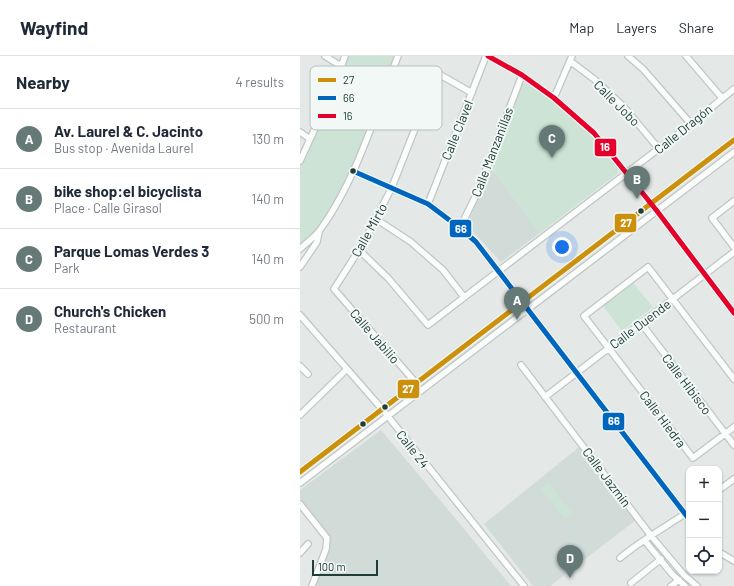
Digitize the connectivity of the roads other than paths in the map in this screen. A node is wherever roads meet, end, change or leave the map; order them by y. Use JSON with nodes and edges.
{"nodes":[{"id":1,"x":325,"y":56,"type":"edge"},
{"id":2,"x":345,"y":56,"type":"edge"},
{"id":3,"x":398,"y":56,"type":"edge"},
{"id":4,"x":487,"y":56,"type":"edge"},
{"id":5,"x":628,"y":56,"type":"edge"},
{"id":6,"x":686,"y":56,"type":"edge"},
{"id":7,"x":571,"y":59,"type":"edge"},
{"id":8,"x":341,"y":66,"type":"joint"},
{"id":9,"x":394,"y":66,"type":"edge"},
{"id":10,"x":522,"y":75,"type":"junction"},
{"id":11,"x":442,"y":76,"type":"edge"},
{"id":12,"x":734,"y":89,"type":"edge"},
{"id":13,"x":472,"y":92,"type":"junction"},
{"id":14,"x":554,"y":98,"type":"junction"},
{"id":15,"x":722,"y":98,"type":"junction"},
{"id":16,"x":691,"y":124,"type":"junction"},
{"id":17,"x":314,"y":130,"type":"edge"},
{"id":18,"x":369,"y":130,"type":"edge"},
{"id":19,"x":414,"y":130,"type":"edge"},
{"id":20,"x":300,"y":132,"type":"edge"},
{"id":21,"x":310,"y":138,"type":"junction"},
{"id":22,"x":734,"y":140,"type":"edge"},
{"id":23,"x":659,"y":149,"type":"junction"},
{"id":24,"x":734,"y":152,"type":"edge"},
{"id":25,"x":300,"y":161,"type":"edge"},
{"id":26,"x":354,"y":170,"type":"junction"},
{"id":27,"x":627,"y":173,"type":"junction"},
{"id":28,"x":392,"y":187,"type":"junction"},
{"id":29,"x":734,"y":201,"type":"edge"},
{"id":30,"x":428,"y":204,"type":"junction"},
{"id":31,"x":651,"y":204,"type":"junction"},
{"id":32,"x":657,"y":211,"type":"junction"},
{"id":33,"x":376,"y":219,"type":"junction"},
{"id":34,"x":460,"y":228,"type":"junction"},
{"id":35,"x":319,"y":232,"type":"junction"},
{"id":36,"x":734,"y":247,"type":"edge"},
{"id":37,"x":300,"y":249,"type":"edge"},
{"id":38,"x":359,"y":250,"type":"junction"},
{"id":39,"x":734,"y":252,"type":"edge"},
{"id":40,"x":300,"y":267,"type":"edge"},
{"id":41,"x":500,"y":271,"type":"junction"},
{"id":42,"x":705,"y":275,"type":"junction"},
{"id":43,"x":334,"y":289,"type":"joint"},
{"id":44,"x":464,"y":298,"type":"junction"},
{"id":45,"x":673,"y":299,"type":"junction"},
{"id":46,"x":522,"y":301,"type":"junction"},
{"id":47,"x":528,"y":309,"type":"junction"},
{"id":48,"x":734,"y":313,"type":"edge"},
{"id":49,"x":300,"y":315,"type":"edge"},
{"id":50,"x":641,"y":323,"type":"junction"},
{"id":51,"x":609,"y":348,"type":"junction"},
{"id":52,"x":521,"y":365,"type":"dead end"},
{"id":53,"x":300,"y":366,"type":"edge"},
{"id":54,"x":347,"y":369,"type":"junction"},
{"id":55,"x":577,"y":372,"type":"junction"},
{"id":56,"x":308,"y":374,"type":"dead end"},
{"id":57,"x":734,"y":379,"type":"edge"},
{"id":58,"x":416,"y":383,"type":"junction"},
{"id":59,"x":545,"y":397,"type":"junction"},
{"id":60,"x":382,"y":409,"type":"junction"},
{"id":61,"x":300,"y":415,"type":"edge"},
{"id":62,"x":387,"y":416,"type":"junction"},
{"id":63,"x":734,"y":427,"type":"edge"},
{"id":64,"x":725,"y":434,"type":"junction"},
{"id":65,"x":734,"y":446,"type":"edge"},
{"id":66,"x":300,"y":472,"type":"edge"},
{"id":67,"x":734,"y":479,"type":"edge"},
{"id":68,"x":300,"y":483,"type":"edge"},
{"id":69,"x":722,"y":488,"type":"edge"},
{"id":70,"x":300,"y":504,"type":"edge"},
{"id":71,"x":686,"y":511,"type":"edge"},
{"id":72,"x":686,"y":513,"type":"edge"},
{"id":73,"x":652,"y":536,"type":"junction"},
{"id":74,"x":646,"y":540,"type":"junction"},
{"id":75,"x":308,"y":544,"type":"dead end"},
{"id":76,"x":301,"y":549,"type":"edge"},
{"id":77,"x":722,"y":554,"type":"edge"},
{"id":78,"x":620,"y":558,"type":"dead end"},
{"id":79,"x":661,"y":559,"type":"junction"},
{"id":80,"x":734,"y":561,"type":"edge"},
{"id":81,"x":679,"y":580,"type":"junction"},
{"id":82,"x":631,"y":583,"type":"dead end"},
{"id":83,"x":312,"y":586,"type":"edge"},
{"id":84,"x":524,"y":586,"type":"edge"},
{"id":85,"x":671,"y":586,"type":"edge"},
{"id":86,"x":685,"y":586,"type":"edge"},
{"id":87,"x":697,"y":586,"type":"edge"}],
"edges":[{"from":1,"to":8,"type":"street"},
{"from":2,"to":8,"type":"street"},
{"from":3,"to":9,"type":"street"},
{"from":4,"to":10,"type":"street"},
{"from":4,"to":13,"type":"street","name":"Calle Clavel"},
{"from":5,"to":16,"type":"street"},
{"from":6,"to":15,"type":"street"},
{"from":7,"to":14,"type":"street"},
{"from":7,"to":23,"type":"street","name":"Calle Jobo"},
{"from":10,"to":14,"type":"street"},
{"from":10,"to":34,"type":"street","name":"Calle Manzanillas"},
{"from":11,"to":13,"type":"street","name":"Calle Mirto"},
{"from":12,"to":15,"type":"street","name":"Calle Dragón"},
{"from":13,"to":30,"type":"street","name":"Calle Clavel"},
{"from":14,"to":27,"type":"street"},
{"from":15,"to":16,"type":"street","name":"Calle Dragón"},
{"from":16,"to":23,"type":"street","name":"Calle Dragón"},
{"from":17,"to":21,"type":"street"},
{"from":18,"to":26,"type":"street"},
{"from":19,"to":28,"type":"street","name":"Calle Mirto"},
{"from":20,"to":21,"type":"street"},
{"from":21,"to":25,"type":"street"},
{"from":22,"to":31,"type":"street"},
{"from":23,"to":27,"type":"street","name":"Calle Dragón"},
{"from":24,"to":32,"type":"street"},
{"from":26,"to":28,"type":"street"},
{"from":26,"to":35,"type":"street"},
{"from":27,"to":31,"type":"street"},
{"from":27,"to":41,"type":"street","name":"Calle Dragón"},
{"from":28,"to":30,"type":"street"},
{"from":28,"to":33,"type":"street","name":"Calle Mirto"},
{"from":29,"to":36,"type":"street"},
{"from":30,"to":34,"type":"street"},
{"from":31,"to":32,"type":"street"},
{"from":31,"to":46,"type":"street"},
{"from":32,"to":42,"type":"street"},
{"from":32,"to":47,"type":"street"},
{"from":33,"to":38,"type":"street","name":"Calle Mirto"},
{"from":33,"to":44,"type":"street"},
{"from":34,"to":41,"type":"street"},
{"from":35,"to":37,"type":"street"},
{"from":35,"to":40,"type":"street"},
{"from":38,"to":43,"type":"street","name":"Calle Mirto"},
{"from":38,"to":44,"type":"street","name":"Calle Dragón"},
{"from":39,"to":42,"type":"street","name":"Calle Duende"},
{"from":41,"to":44,"type":"street","name":"Calle Dragón"},
{"from":41,"to":46,"type":"street"},
{"from":42,"to":45,"type":"street","name":"Calle Duende"},
{"from":42,"to":48,"type":"street"},
{"from":43,"to":58,"type":"street","name":"Calle Jabilio"},
{"from":45,"to":50,"type":"street","name":"Calle Duende"},
{"from":45,"to":51,"type":"street"},
{"from":45,"to":57,"type":"street"},
{"from":46,"to":47,"type":"street"},
{"from":46,"to":58,"type":"street"},
{"from":47,"to":55,"type":"street"},
{"from":47,"to":62,"type":"street"},
{"from":49,"to":54,"type":"street","name":"Calle 24"},
{"from":50,"to":51,"type":"street","name":"Calle Duende"},
{"from":50,"to":64,"type":"street","name":"Calle Hibisco"},
{"from":51,"to":55,"type":"street","name":"Calle Duende"},
{"from":51,"to":64,"type":"street","name":"Calle Hiedra"},
{"from":52,"to":59,"type":"street","name":"Calle Jazmín"},
{"from":53,"to":56,"type":"street"},
{"from":54,"to":60,"type":"street","name":"Calle 24"},
{"from":54,"to":61,"type":"street"},
{"from":55,"to":59,"type":"street","name":"Calle Duende"},
{"from":55,"to":71,"type":"street"},
{"from":58,"to":60,"type":"street"},
{"from":59,"to":73,"type":"street","name":"Calle Jazmín"},
{"from":60,"to":62,"type":"street","name":"Calle 24"},
{"from":60,"to":66,"type":"street"},
{"from":62,"to":68,"type":"street"},
{"from":62,"to":84,"type":"street","name":"Calle 24"},
{"from":63,"to":64,"type":"street"},
{"from":64,"to":65,"type":"street","name":"Calle Hibisco"},
{"from":67,"to":69,"type":"street"},
{"from":70,"to":83,"type":"street"},
{"from":72,"to":73,"type":"street"},
{"from":73,"to":74,"type":"street"},
{"from":73,"to":87,"type":"street","name":"Calle Jazmín"},
{"from":74,"to":78,"type":"street"},
{"from":74,"to":79,"type":"street"},
{"from":75,"to":76,"type":"street"},
{"from":77,"to":80,"type":"street"},
{"from":79,"to":81,"type":"street"},
{"from":79,"to":82,"type":"street"},
{"from":81,"to":85,"type":"street"},
{"from":81,"to":86,"type":"street"}]}
